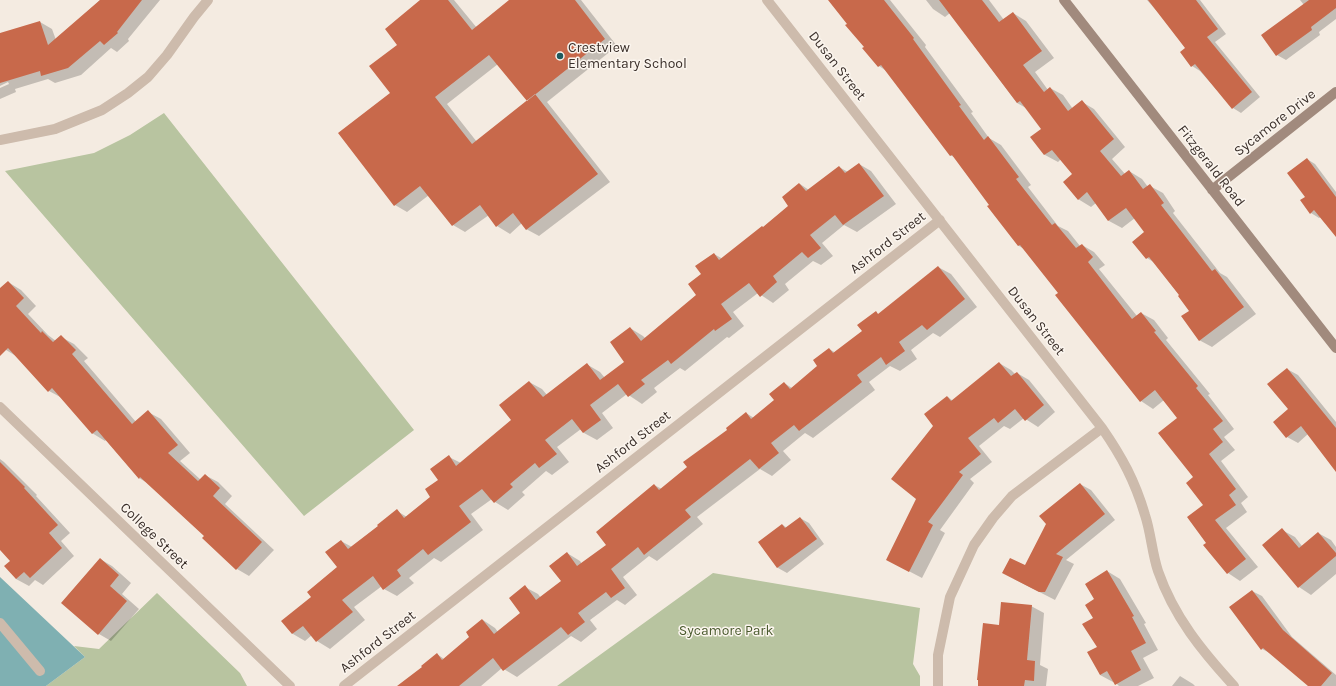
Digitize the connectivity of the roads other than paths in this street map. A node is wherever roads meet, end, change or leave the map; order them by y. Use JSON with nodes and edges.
{"nodes":[{"id":1,"x":208,"y":0,"type":"edge"},
{"id":2,"x":767,"y":0,"type":"edge"},
{"id":3,"x":1064,"y":0,"type":"edge"},
{"id":4,"x":1336,"y":92,"type":"edge"},
{"id":5,"x":0,"y":140,"type":"edge"},
{"id":6,"x":1212,"y":190,"type":"junction"},
{"id":7,"x":940,"y":220,"type":"junction"},
{"id":8,"x":1336,"y":348,"type":"edge"},
{"id":9,"x":0,"y":407,"type":"edge"},
{"id":10,"x":1102,"y":428,"type":"junction"},
{"id":11,"x":0,"y":623,"type":"edge"},
{"id":12,"x":40,"y":671,"type":"dead end"},
{"id":13,"x":290,"y":686,"type":"edge"},
{"id":14,"x":344,"y":686,"type":"edge"},
{"id":15,"x":938,"y":686,"type":"edge"},
{"id":16,"x":1234,"y":686,"type":"edge"}],
"edges":[{"from":1,"to":5,"type":"street"},
{"from":2,"to":7,"type":"street","name":"Dusan Street"},
{"from":3,"to":6,"type":"main road","name":"Fitzgerald Road"},
{"from":4,"to":6,"type":"main road","name":"Sycamore Drive"},
{"from":6,"to":8,"type":"main road","name":"Fitzgerald Road"},
{"from":7,"to":10,"type":"street","name":"Dusan Street"},
{"from":7,"to":14,"type":"street","name":"Ashford Street"},
{"from":9,"to":13,"type":"street","name":"College Street"},
{"from":10,"to":15,"type":"street"},
{"from":10,"to":16,"type":"street","name":"Dusan Street"},
{"from":11,"to":12,"type":"street"}]}
